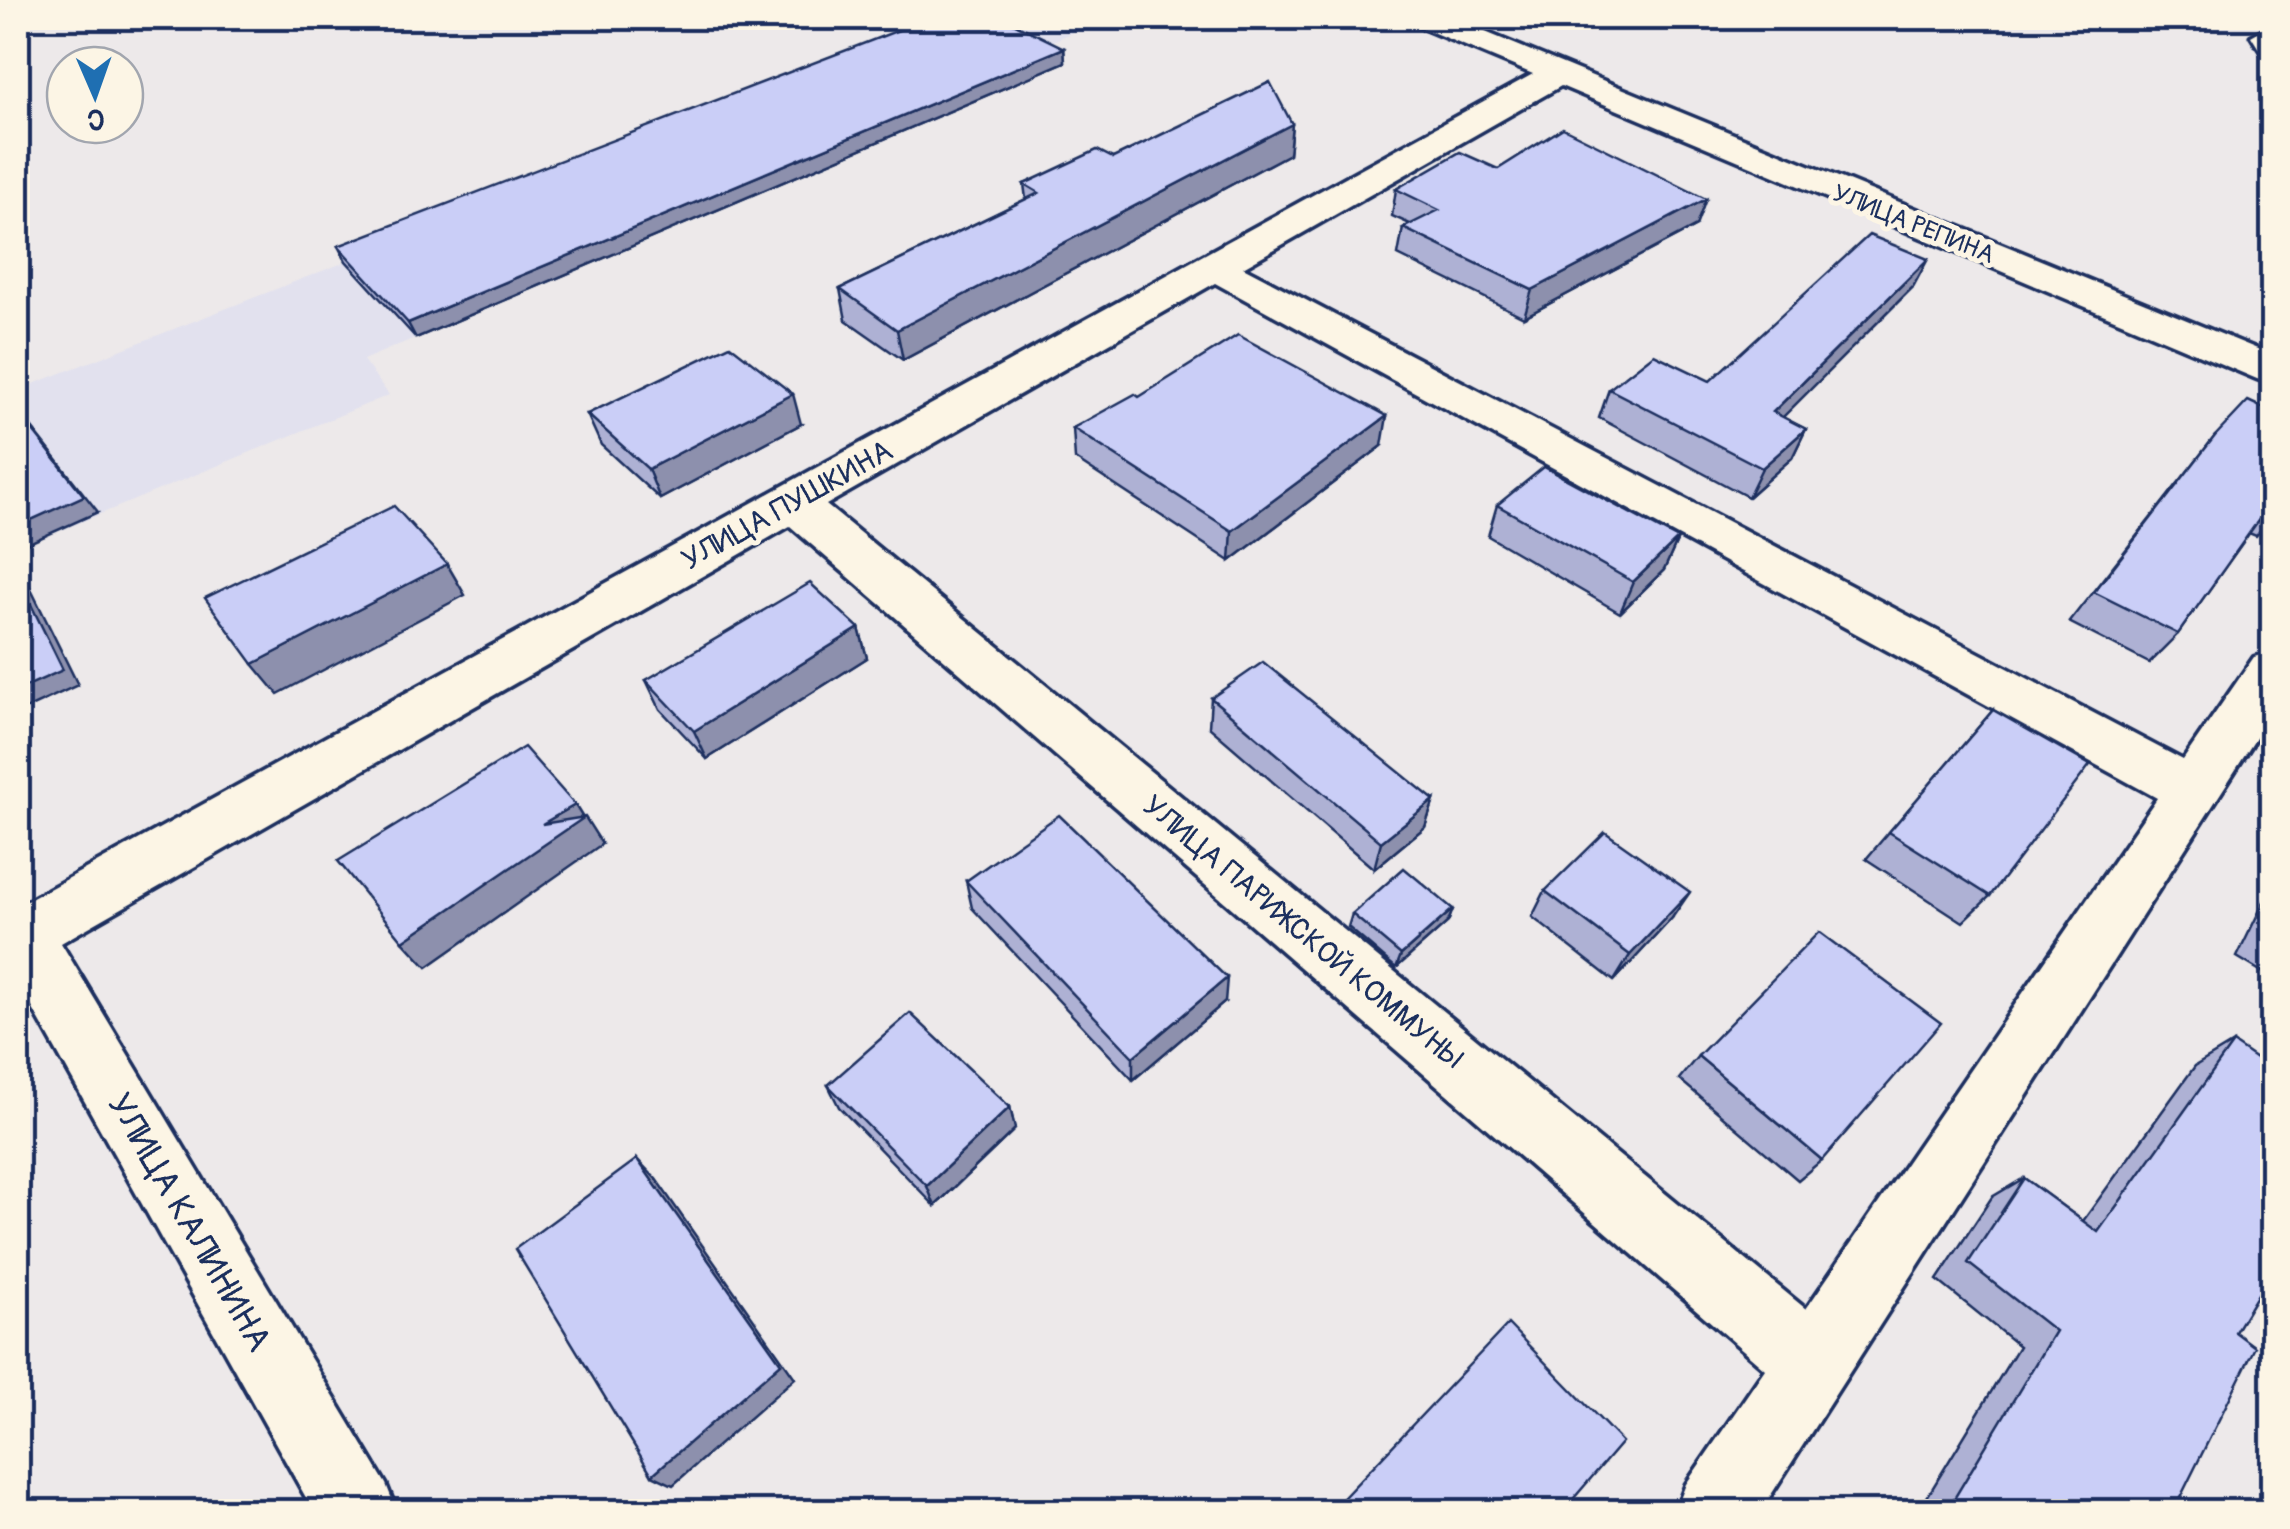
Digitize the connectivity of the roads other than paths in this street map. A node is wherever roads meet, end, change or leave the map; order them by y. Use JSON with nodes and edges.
{"nodes":[{"id":1,"x":1426,"y":18,"type":"edge"},
{"id":2,"x":1556,"y":75,"type":"junction"},
{"id":3,"x":1214,"y":267,"type":"junction"},
{"id":4,"x":2272,"y":370,"type":"edge"},
{"id":5,"x":792,"y":502,"type":"junction"},
{"id":6,"x":2272,"y":671,"type":"edge"},
{"id":7,"x":2193,"y":791,"type":"junction"},
{"id":8,"x":20,"y":934,"type":"edge"},
{"id":9,"x":1814,"y":1362,"type":"junction"},
{"id":10,"x":358,"y":1512,"type":"edge"},
{"id":11,"x":1714,"y":1512,"type":"edge"}],
"edges":[{"from":1,"to":2,"type":"street","name":"УЛИЦА РЕПИНА"},
{"from":2,"to":3,"type":"street","name":"УЛИЦА ПУШКИНА"},
{"from":2,"to":4,"type":"street","name":"УЛИЦА РЕПИНА"},
{"from":3,"to":5,"type":"street","name":"УЛИЦА ПУШКИНА"},
{"from":3,"to":7,"type":"street"},
{"from":5,"to":8,"type":"street","name":"УЛИЦА ПУШКИНА"},
{"from":5,"to":9,"type":"street","name":"УЛИЦА ПАРИЖСКОЙ КОММУНЫ"},
{"from":6,"to":7,"type":"street"},
{"from":7,"to":9,"type":"street"},
{"from":8,"to":10,"type":"street","name":"УЛИЦА КАЛИНИНА"},
{"from":9,"to":11,"type":"street"}]}
